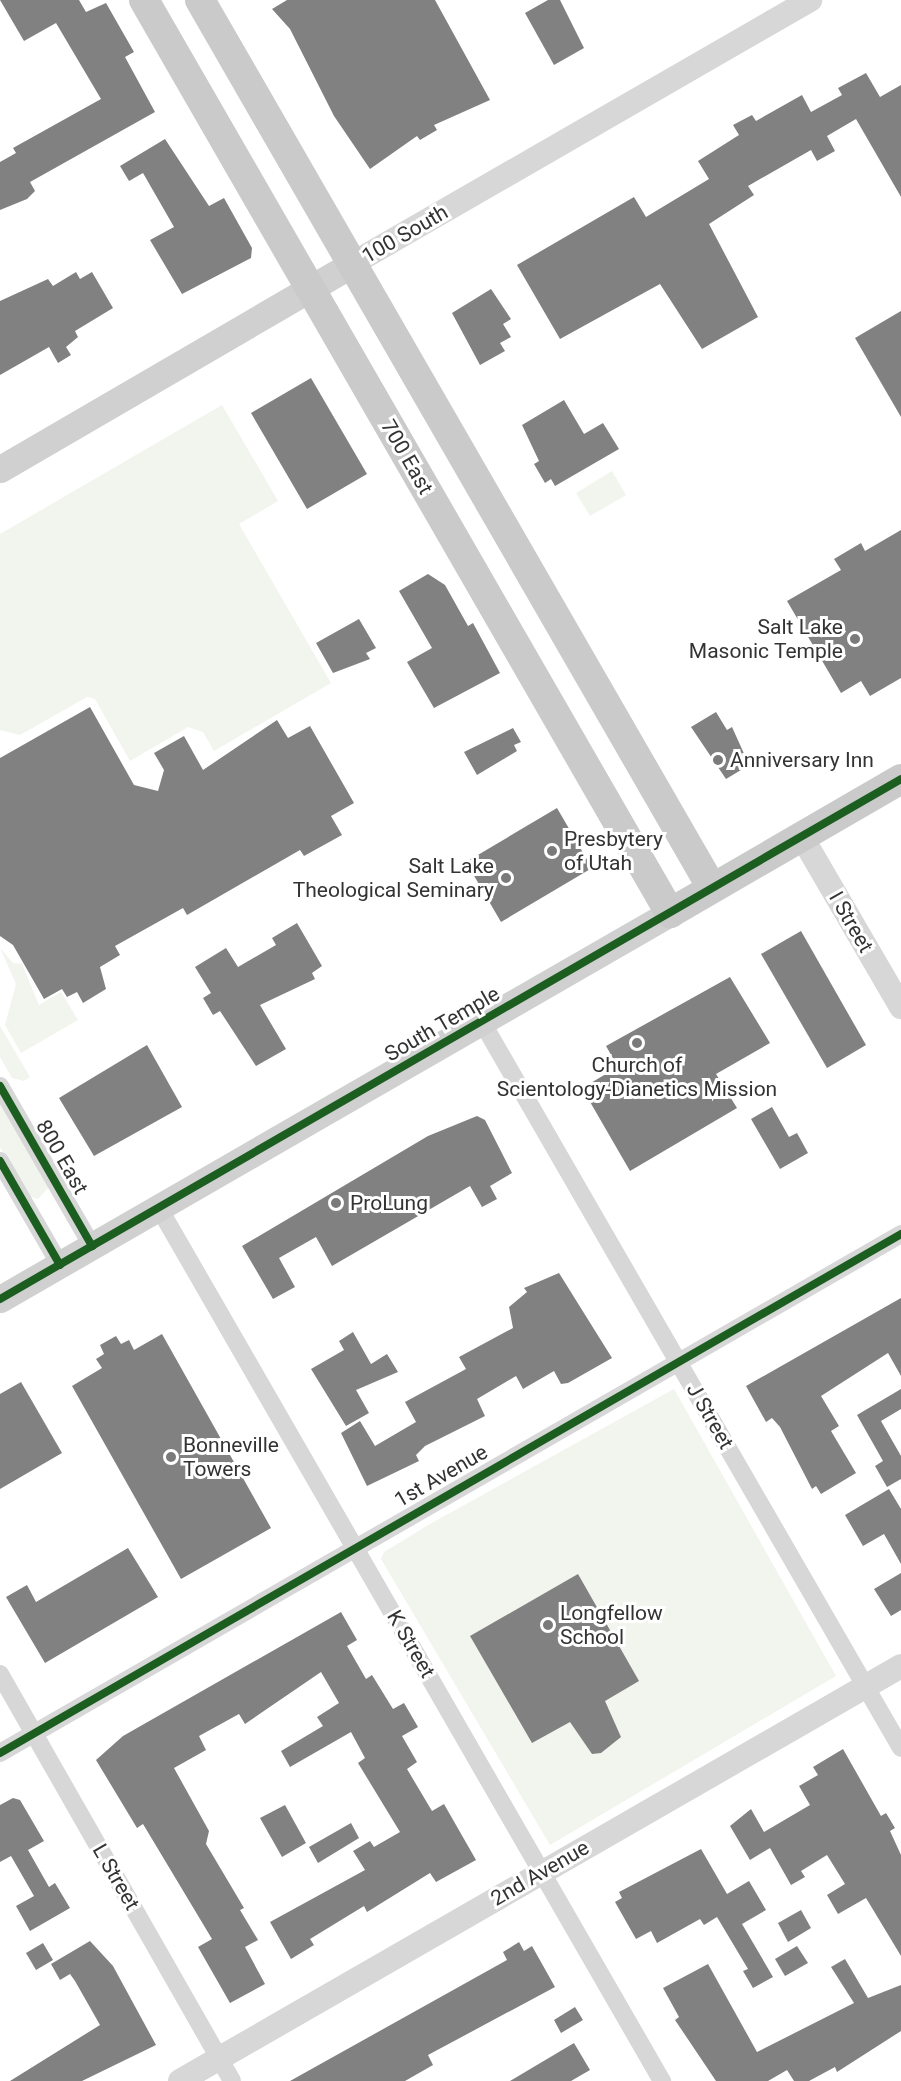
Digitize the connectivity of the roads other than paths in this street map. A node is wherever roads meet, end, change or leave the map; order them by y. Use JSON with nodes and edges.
{"nodes":[{"id":1,"x":144,"y":0,"type":"edge"},
{"id":2,"x":200,"y":0,"type":"edge"},
{"id":3,"x":810,"y":0,"type":"edge"},
{"id":4,"x":352,"y":264,"type":"junction"},
{"id":5,"x":311,"y":289,"type":"junction"},
{"id":6,"x":0,"y":469,"type":"edge"},
{"id":7,"x":901,"y":779,"type":"edge"},
{"id":8,"x":802,"y":837,"type":"junction"},
{"id":9,"x":712,"y":888,"type":"junction"},
{"id":10,"x":670,"y":914,"type":"junction"},
{"id":11,"x":901,"y":1007,"type":"edge"},
{"id":12,"x":482,"y":1022,"type":"junction"},
{"id":13,"x":0,"y":1086,"type":"edge"},
{"id":14,"x":0,"y":1161,"type":"edge"},
{"id":15,"x":159,"y":1208,"type":"junction"},
{"id":16,"x":901,"y":1234,"type":"edge"},
{"id":17,"x":93,"y":1246,"type":"junction"},
{"id":18,"x":60,"y":1265,"type":"junction"},
{"id":19,"x":0,"y":1299,"type":"edge"},
{"id":20,"x":678,"y":1362,"type":"junction"},
{"id":21,"x":355,"y":1546,"type":"junction"},
{"id":22,"x":901,"y":1666,"type":"edge"},
{"id":23,"x":0,"y":1674,"type":"edge"},
{"id":24,"x":866,"y":1686,"type":"junction"},
{"id":25,"x":34,"y":1732,"type":"junction"},
{"id":26,"x":901,"y":1748,"type":"edge"},
{"id":27,"x":0,"y":1753,"type":"edge"},
{"id":28,"x":542,"y":1871,"type":"junction"},
{"id":29,"x":219,"y":2059,"type":"junction"},
{"id":30,"x":180,"y":2081,"type":"edge"},
{"id":31,"x":232,"y":2081,"type":"edge"},
{"id":32,"x":662,"y":2081,"type":"edge"}],
"edges":[{"from":1,"to":5,"type":"main road","name":"700 East"},
{"from":2,"to":4,"type":"main road"},
{"from":3,"to":4,"type":"street","name":"100 South"},
{"from":4,"to":5,"type":"main road","name":"100 South"},
{"from":4,"to":9,"type":"main road"},
{"from":5,"to":6,"type":"main road","name":"100 South"},
{"from":5,"to":10,"type":"main road","name":"700 East"},
{"from":7,"to":8,"type":"main road","name":"South Temple"},
{"from":8,"to":9,"type":"main road","name":"South Temple"},
{"from":8,"to":11,"type":"street","name":"I Street"},
{"from":9,"to":10,"type":"main road","name":"South Temple"},
{"from":10,"to":12,"type":"main road","name":"South Temple"},
{"from":12,"to":15,"type":"main road","name":"South Temple"},
{"from":12,"to":20,"type":"street","name":"J Street"},
{"from":13,"to":17,"type":"street","name":"800 East"},
{"from":14,"to":18,"type":"street"},
{"from":15,"to":17,"type":"main road","name":"South Temple"},
{"from":15,"to":21,"type":"street","name":"K Street"},
{"from":16,"to":20,"type":"street","name":"1st Avenue"},
{"from":17,"to":18,"type":"main road","name":"South Temple"},
{"from":18,"to":19,"type":"main road","name":"South Temple"},
{"from":20,"to":21,"type":"street","name":"1st Avenue"},
{"from":20,"to":24,"type":"street","name":"J Street"},
{"from":21,"to":25,"type":"street","name":"1st Avenue"},
{"from":21,"to":28,"type":"street","name":"K Street"},
{"from":22,"to":24,"type":"street","name":"2nd Avenue"},
{"from":23,"to":25,"type":"street","name":"L Street"},
{"from":24,"to":26,"type":"street","name":"J Street"},
{"from":24,"to":28,"type":"street","name":"2nd Avenue"},
{"from":25,"to":27,"type":"street","name":"1st Avenue"},
{"from":25,"to":29,"type":"street","name":"L Street"},
{"from":28,"to":29,"type":"street","name":"2nd Avenue"},
{"from":28,"to":32,"type":"street","name":"K Street"},
{"from":29,"to":30,"type":"street","name":"2nd Avenue"},
{"from":29,"to":31,"type":"street","name":"L Street"}]}
